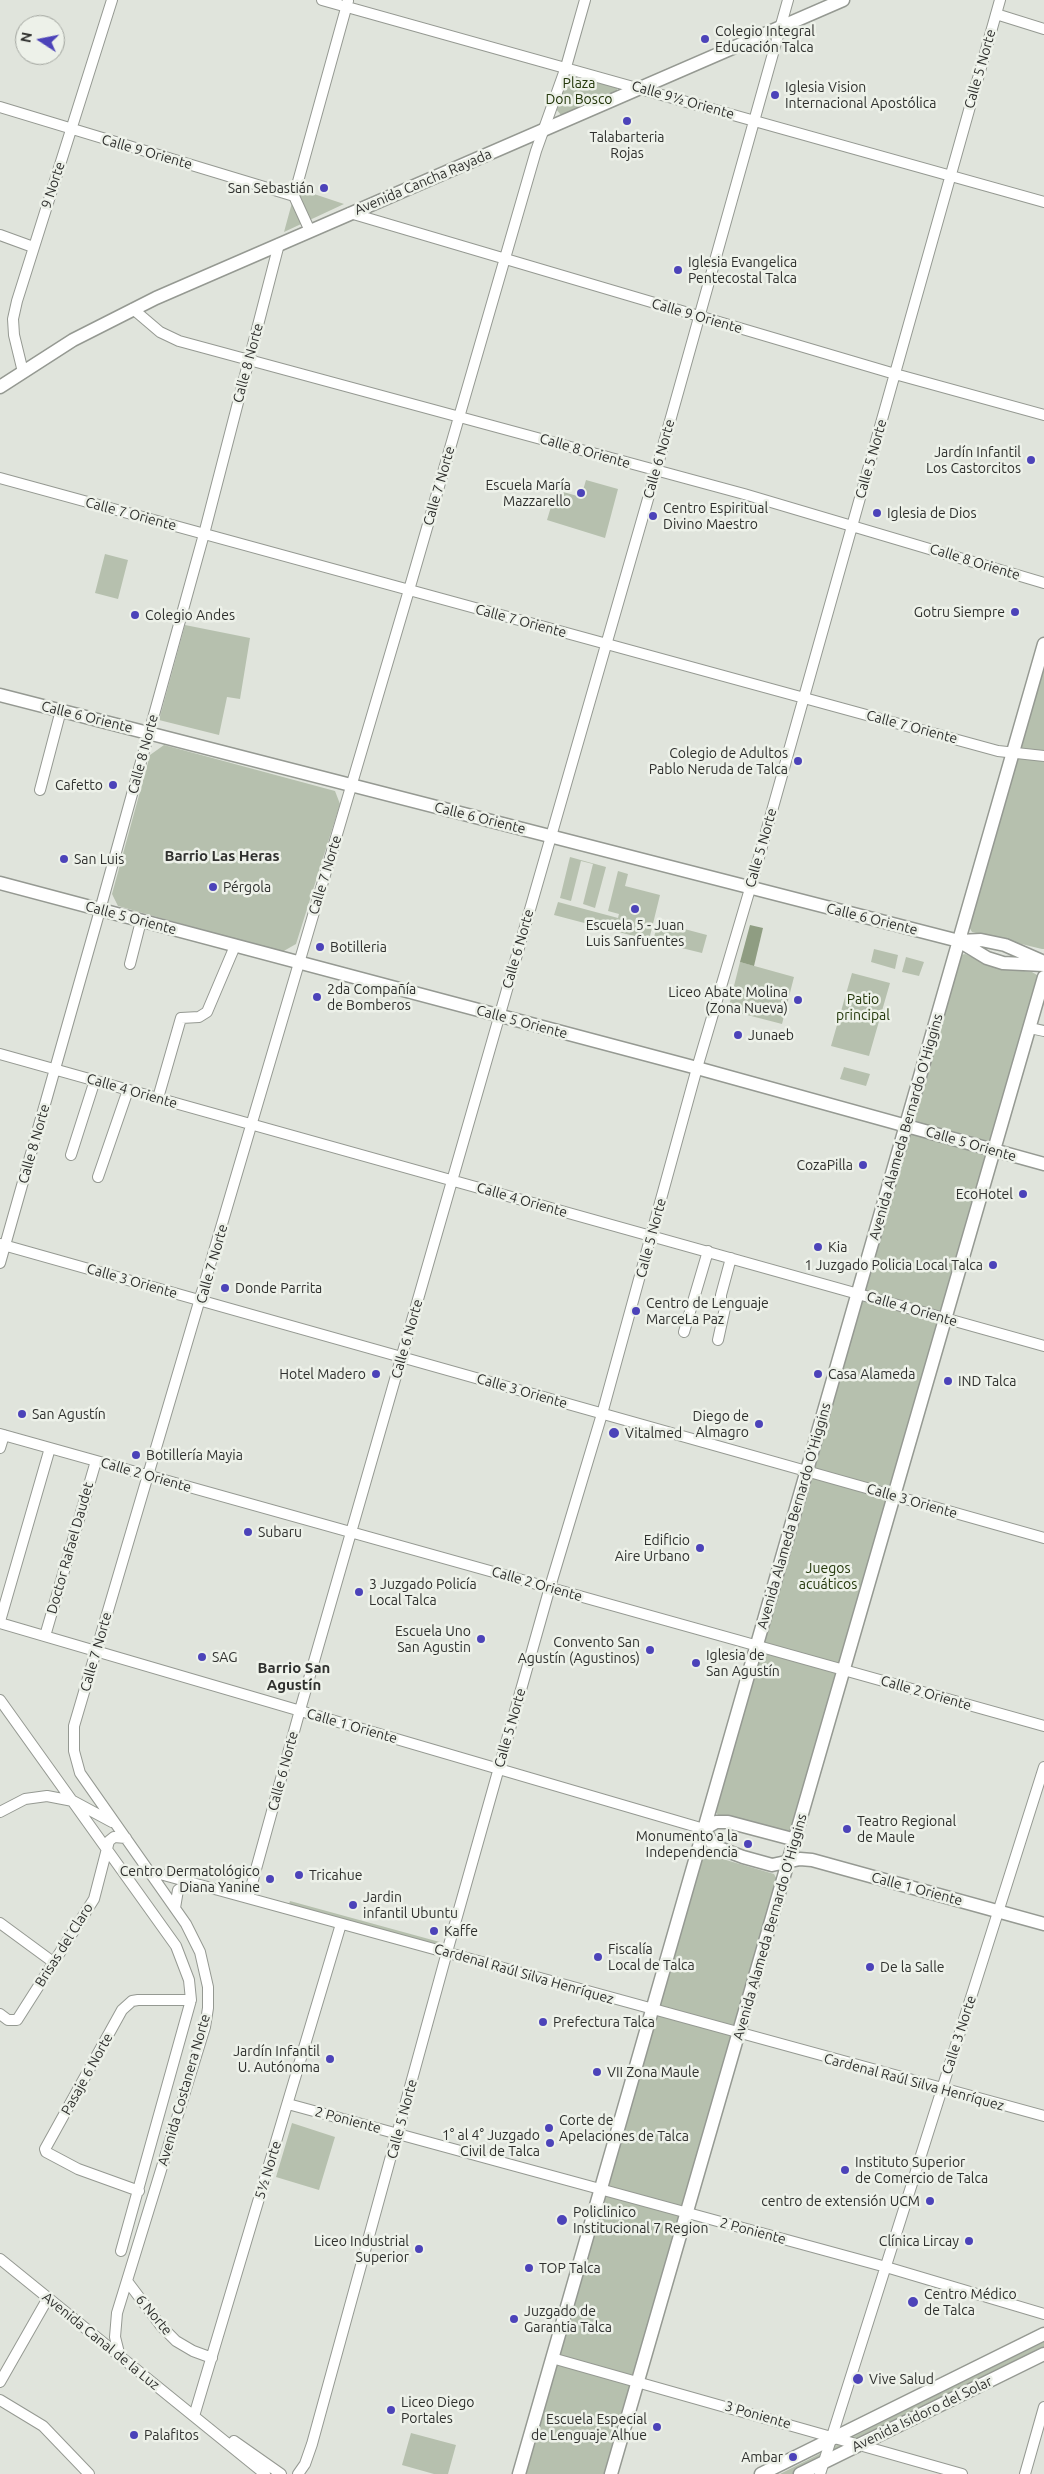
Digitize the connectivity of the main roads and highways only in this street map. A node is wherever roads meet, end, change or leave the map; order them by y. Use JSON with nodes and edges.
{"nodes":[{"id":1,"x":843,"y":0,"type":"edge"},
{"id":2,"x":4,"y":383,"type":"edge"},
{"id":3,"x":0,"y":397,"type":"edge"},
{"id":4,"x":1044,"y":644,"type":"edge"},
{"id":5,"x":0,"y":695,"type":"edge"},
{"id":6,"x":0,"y":883,"type":"edge"},
{"id":7,"x":959,"y":941,"type":"junction"},
{"id":8,"x":1044,"y":964,"type":"edge"},
{"id":9,"x":1044,"y":977,"type":"edge"},
{"id":10,"x":907,"y":1126,"type":"junction"},
{"id":11,"x":994,"y":1151,"type":"junction"},
{"id":12,"x":1044,"y":1164,"type":"edge"},
{"id":13,"x":704,"y":1829,"type":"junction"},
{"id":14,"x":796,"y":1840,"type":"junction"},
{"id":15,"x":789,"y":1862,"type":"junction"},
{"id":16,"x":1044,"y":1924,"type":"edge"},
{"id":17,"x":1044,"y":2334,"type":"edge"},
{"id":18,"x":1044,"y":2354,"type":"edge"},
{"id":19,"x":821,"y":2468,"type":"edge"},
{"id":20,"x":519,"y":2474,"type":"edge"},
{"id":21,"x":611,"y":2474,"type":"edge"},
{"id":22,"x":761,"y":2474,"type":"edge"},
{"id":23,"x":800,"y":2474,"type":"edge"}],
"edges":[{"from":1,"to":2,"type":"main road","name":"Avenida Cancha Rayada"},
{"from":2,"to":3,"type":"main road"},
{"from":4,"to":7,"type":"main road","name":"Avenida Alameda Bernardo O'Higgins"},
{"from":5,"to":7,"type":"main road","name":"Calle 6 Oriente"},
{"from":6,"to":10,"type":"main road","name":"Calle 5 Oriente"},
{"from":7,"to":8,"type":"main road","name":"Calle 6 Oriente"},
{"from":7,"to":8,"type":"main road","name":"Calle 6 Oriente"},
{"from":7,"to":10,"type":"main road","name":"Avenida Alameda Bernardo O'Higgins"},
{"from":9,"to":11,"type":"main road","name":"Avenida Alameda Bernardo O'Higgins"},
{"from":10,"to":11,"type":"main road","name":"Calle 5 Oriente"},
{"from":10,"to":13,"type":"main road","name":"Avenida Alameda Bernardo O'Higgins"},
{"from":11,"to":12,"type":"main road","name":"Calle 5 Oriente"},
{"from":11,"to":14,"type":"main road","name":"Avenida Alameda Bernardo O'Higgins"},
{"from":13,"to":14,"type":"main road"},
{"from":13,"to":15,"type":"main road","name":"Calle 1 Oriente"},
{"from":13,"to":20,"type":"main road","name":"Avenida Alameda Bernardo O'Higgins"},
{"from":14,"to":15,"type":"main road","name":"Avenida Alameda Bernardo O'Higgins"},
{"from":15,"to":16,"type":"main road","name":"Calle 1 Oriente"},
{"from":15,"to":21,"type":"main road","name":"Avenida Alameda Bernardo O'Higgins"},
{"from":17,"to":22,"type":"main road","name":"Avenida Isidoro del Solar"},
{"from":18,"to":19,"type":"main road","name":"Avenida Isidoro del Solar"},
{"from":19,"to":23,"type":"main road","name":"Avenida Isidoro del Solar"}]}
